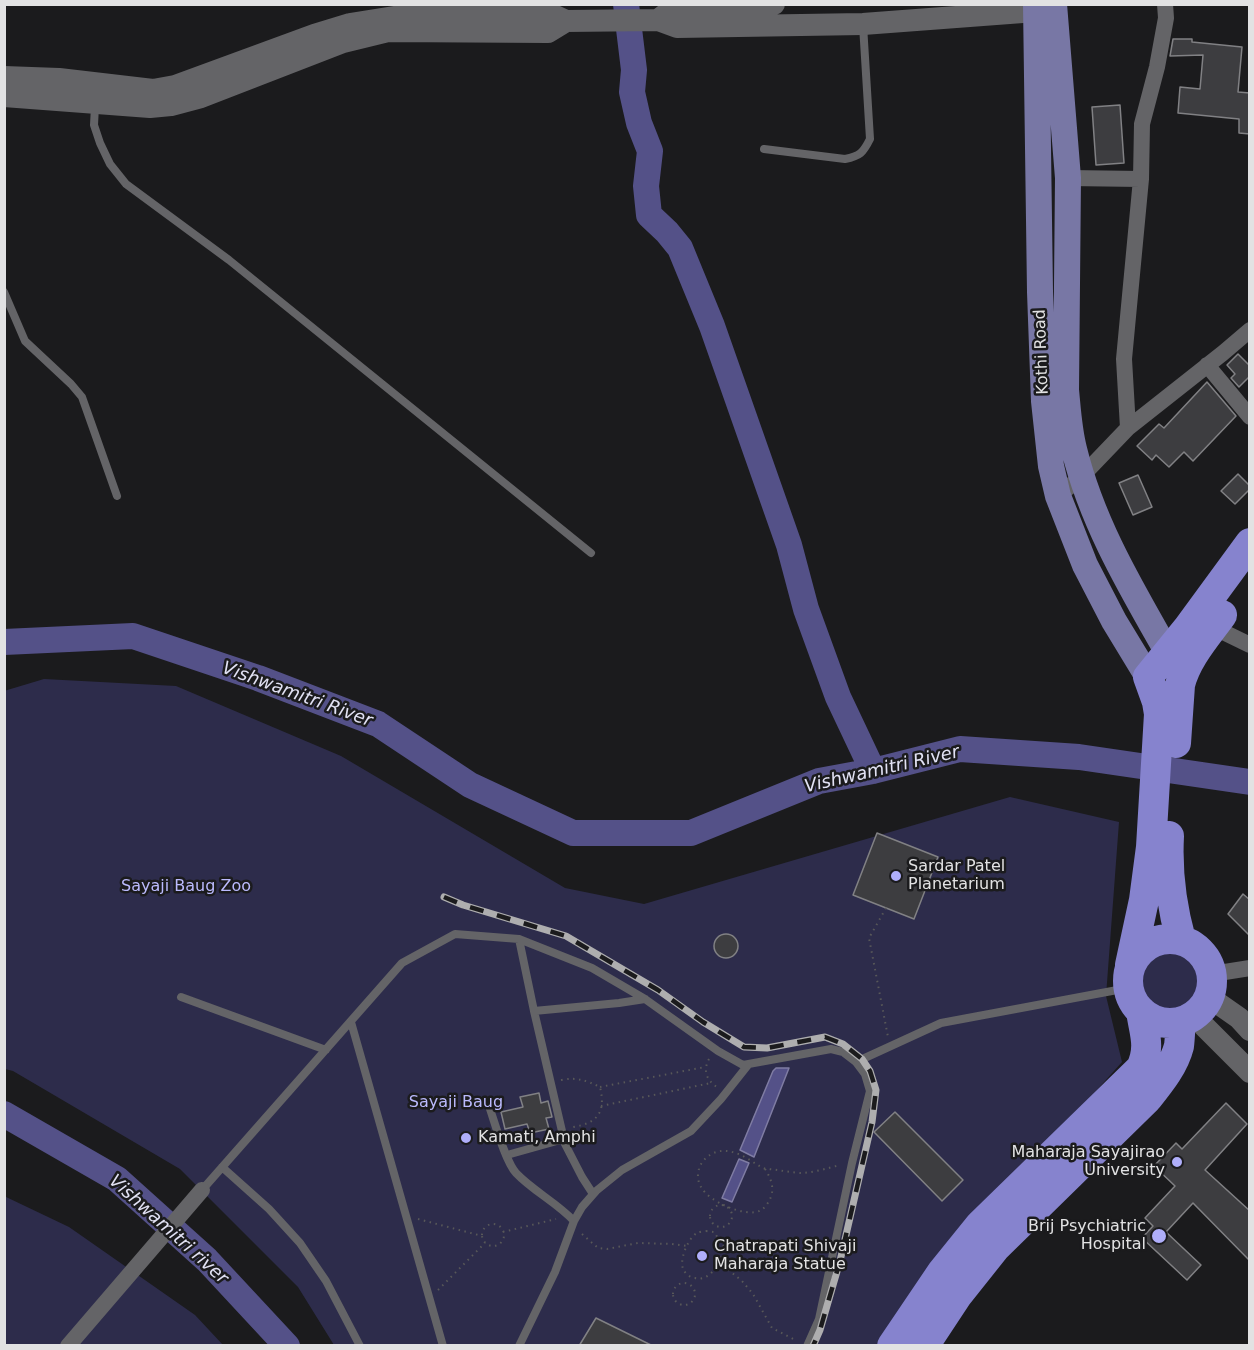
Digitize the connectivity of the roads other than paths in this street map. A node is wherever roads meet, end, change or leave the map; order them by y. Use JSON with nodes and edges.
{"nodes":[{"id":1,"x":774,"y":4,"type":"edge"},
{"id":2,"x":1165,"y":4,"type":"edge"},
{"id":3,"x":1045,"y":8,"type":"edge"},
{"id":4,"x":658,"y":20,"type":"junction"},
{"id":5,"x":863,"y":24,"type":"junction"},
{"id":6,"x":4,"y":77,"type":"edge"},
{"id":7,"x":4,"y":96,"type":"edge"},
{"id":8,"x":165,"y":97,"type":"junction"},
{"id":9,"x":95,"y":103,"type":"junction"},
{"id":10,"x":764,"y":149,"type":"dead end"},
{"id":11,"x":1068,"y":178,"type":"junction"},
{"id":12,"x":1141,"y":179,"type":"junction"},
{"id":13,"x":4,"y":292,"type":"edge"},
{"id":14,"x":1250,"y":330,"type":"edge"},
{"id":15,"x":1208,"y":365,"type":"junction"},
{"id":16,"x":1250,"y":417,"type":"edge"},
{"id":17,"x":1128,"y":428,"type":"junction"},
{"id":18,"x":1082,"y":476,"type":"junction"},
{"id":19,"x":117,"y":496,"type":"dead end"},
{"id":20,"x":1058,"y":496,"type":"junction"},
{"id":21,"x":1250,"y":543,"type":"edge"},
{"id":22,"x":591,"y":553,"type":"dead end"},
{"id":23,"x":1250,"y":577,"type":"edge"},
{"id":24,"x":1213,"y":627,"type":"junction"},
{"id":25,"x":1250,"y":645,"type":"edge"},
{"id":26,"x":1175,"y":665,"type":"junction"},
{"id":27,"x":1160,"y":702,"type":"junction"},
{"id":28,"x":1160,"y":847,"type":"junction"},
{"id":29,"x":519,"y":939,"type":"junction"},
{"id":30,"x":1181,"y":940,"type":"junction"},
{"id":31,"x":1250,"y":968,"type":"edge"},
{"id":32,"x":1133,"y":988,"type":"junction"},
{"id":33,"x":181,"y":997,"type":"dead end"},
{"id":34,"x":645,"y":999,"type":"junction"},
{"id":35,"x":1199,"y":1002,"type":"junction"},
{"id":36,"x":534,"y":1011,"type":"junction"},
{"id":37,"x":351,"y":1022,"type":"junction"},
{"id":38,"x":1250,"y":1030,"type":"edge"},
{"id":39,"x":326,"y":1050,"type":"junction"},
{"id":40,"x":856,"y":1062,"type":"junction"},
{"id":41,"x":748,"y":1065,"type":"junction"},
{"id":42,"x":1250,"y":1072,"type":"edge"},
{"id":43,"x":488,"y":1103,"type":"dead end"},
{"id":44,"x":564,"y":1139,"type":"junction"},
{"id":45,"x":507,"y":1155,"type":"junction"},
{"id":46,"x":222,"y":1167,"type":"junction"},
{"id":47,"x":202,"y":1190,"type":"joint"},
{"id":48,"x":593,"y":1194,"type":"junction"},
{"id":49,"x":571,"y":1221,"type":"junction"},
{"id":50,"x":807,"y":1345,"type":"edge"},
{"id":51,"x":68,"y":1346,"type":"edge"},
{"id":52,"x":360,"y":1346,"type":"edge"},
{"id":53,"x":443,"y":1346,"type":"edge"},
{"id":54,"x":519,"y":1346,"type":"edge"},
{"id":55,"x":892,"y":1346,"type":"edge"},
{"id":56,"x":924,"y":1346,"type":"edge"}],
"edges":[{"from":1,"to":4,"type":"street"},
{"from":2,"to":12,"type":"street"},
{"from":3,"to":5,"type":"street"},
{"from":3,"to":11,"type":"main road","name":"Kothi Road"},
{"from":3,"to":20,"type":"main road","name":"Kothi Road"},
{"from":4,"to":5,"type":"street"},
{"from":4,"to":8,"type":"street"},
{"from":5,"to":10,"type":"lane"},
{"from":6,"to":8,"type":"street"},
{"from":7,"to":9,"type":"street"},
{"from":8,"to":9,"type":"street"},
{"from":9,"to":22,"type":"lane"},
{"from":11,"to":12,"type":"street"},
{"from":11,"to":18,"type":"main road","name":"Kothi Road"},
{"from":12,"to":17,"type":"street"},
{"from":13,"to":19,"type":"lane"},
{"from":14,"to":15,"type":"street"},
{"from":15,"to":16,"type":"street"},
{"from":15,"to":17,"type":"street"},
{"from":17,"to":18,"type":"street"},
{"from":18,"to":20,"type":"street"},
{"from":18,"to":26,"type":"main road","name":"Kothi Road"},
{"from":20,"to":27,"type":"main road","name":"Kothi Road"},
{"from":21,"to":26,"type":"highway"},
{"from":23,"to":24,"type":"highway"},
{"from":24,"to":25,"type":"street"},
{"from":24,"to":26,"type":"highway"},
{"from":26,"to":27,"type":"highway"},
{"from":26,"to":27,"type":"highway"},
{"from":27,"to":28,"type":"highway"},
{"from":28,"to":30,"type":"highway"},
{"from":28,"to":32,"type":"highway"},
{"from":29,"to":34,"type":"lane"},
{"from":29,"to":36,"type":"lane"},
{"from":29,"to":37,"type":"lane"},
{"from":30,"to":32,"type":"highway"},
{"from":30,"to":35,"type":"highway"},
{"from":31,"to":35,"type":"street"},
{"from":32,"to":35,"type":"highway"},
{"from":32,"to":40,"type":"lane"},
{"from":32,"to":55,"type":"highway"},
{"from":33,"to":39,"type":"lane"},
{"from":34,"to":36,"type":"lane"},
{"from":34,"to":41,"type":"lane"},
{"from":35,"to":38,"type":"street"},
{"from":35,"to":42,"type":"street"},
{"from":35,"to":56,"type":"highway"},
{"from":36,"to":44,"type":"lane"},
{"from":37,"to":39,"type":"lane"},
{"from":37,"to":53,"type":"lane"},
{"from":39,"to":46,"type":"lane"},
{"from":40,"to":41,"type":"lane"},
{"from":40,"to":50,"type":"lane"},
{"from":41,"to":48,"type":"lane"},
{"from":43,"to":45,"type":"lane"},
{"from":44,"to":45,"type":"lane"},
{"from":44,"to":48,"type":"lane"},
{"from":45,"to":49,"type":"lane"},
{"from":46,"to":47,"type":"lane"},
{"from":46,"to":52,"type":"lane"},
{"from":47,"to":51,"type":"street"},
{"from":48,"to":49,"type":"lane"},
{"from":49,"to":54,"type":"lane"}]}
